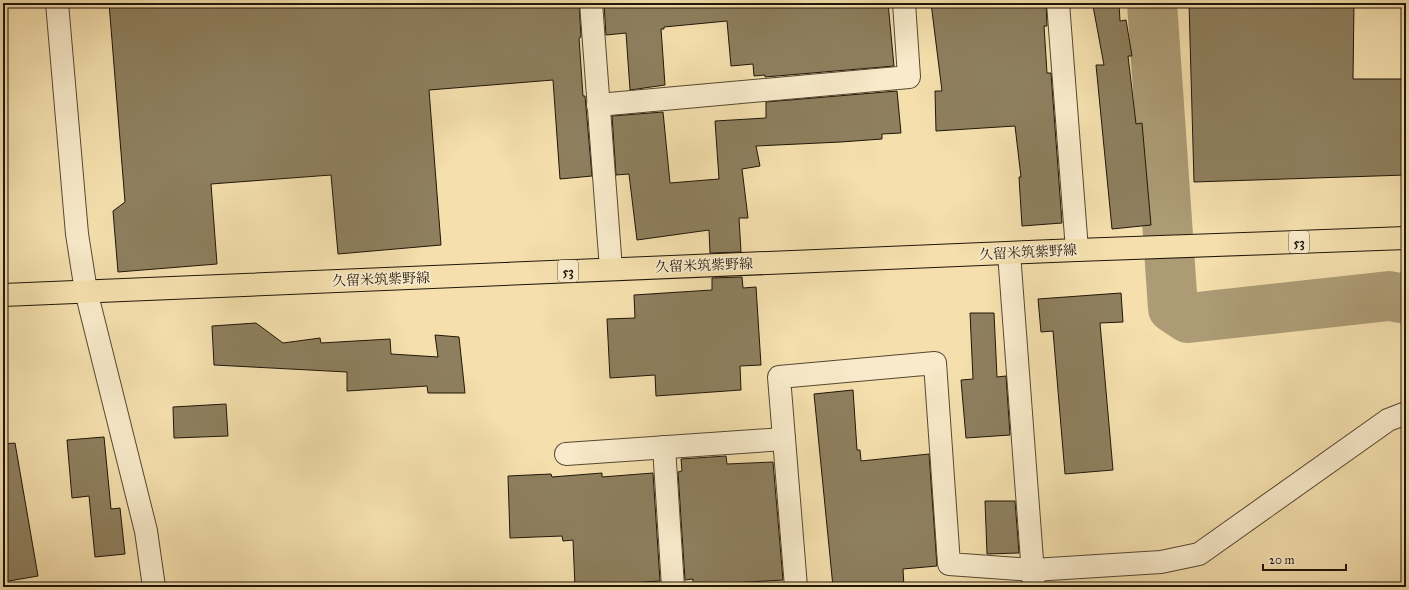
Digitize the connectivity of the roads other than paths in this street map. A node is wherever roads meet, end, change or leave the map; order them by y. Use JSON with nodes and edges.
{"nodes":[{"id":1,"x":57,"y":3,"type":"edge"},
{"id":2,"x":590,"y":3,"type":"edge"},
{"id":3,"x":904,"y":3,"type":"edge"},
{"id":4,"x":1058,"y":3,"type":"edge"},
{"id":5,"x":598,"y":105,"type":"junction"},
{"id":6,"x":1406,"y":238,"type":"edge"},
{"id":7,"x":1077,"y":250,"type":"junction"},
{"id":8,"x":1009,"y":253,"type":"junction"},
{"id":9,"x":611,"y":269,"type":"junction"},
{"id":10,"x":86,"y":291,"type":"junction"},
{"id":11,"x":3,"y":295,"type":"edge"},
{"id":12,"x":1406,"y":413,"type":"edge"},
{"id":13,"x":784,"y":439,"type":"junction"},
{"id":14,"x":664,"y":448,"type":"junction"},
{"id":15,"x":566,"y":454,"type":"dead end"},
{"id":16,"x":1033,"y":578,"type":"edge"},
{"id":17,"x":154,"y":587,"type":"edge"},
{"id":18,"x":673,"y":587,"type":"edge"},
{"id":19,"x":796,"y":587,"type":"edge"}],
"edges":[{"from":1,"to":10,"type":"street"},
{"from":2,"to":5,"type":"street"},
{"from":3,"to":5,"type":"street"},
{"from":4,"to":7,"type":"street"},
{"from":5,"to":9,"type":"street"},
{"from":6,"to":7,"type":"main road","name":"久留米筑紫野線","number":"53"},
{"from":7,"to":8,"type":"main road","name":"久留米筑紫野線","number":"53"},
{"from":8,"to":9,"type":"main road","name":"久留米筑紫野線","number":"53"},
{"from":8,"to":16,"type":"street"},
{"from":9,"to":10,"type":"main road","name":"久留米筑紫野線","number":"53"},
{"from":10,"to":11,"type":"main road","name":"久留米筑紫野線","number":"53"},
{"from":10,"to":17,"type":"street"},
{"from":12,"to":16,"type":"street"},
{"from":13,"to":14,"type":"street"},
{"from":13,"to":16,"type":"street"},
{"from":13,"to":19,"type":"street"},
{"from":14,"to":15,"type":"street"},
{"from":14,"to":18,"type":"street"}]}
